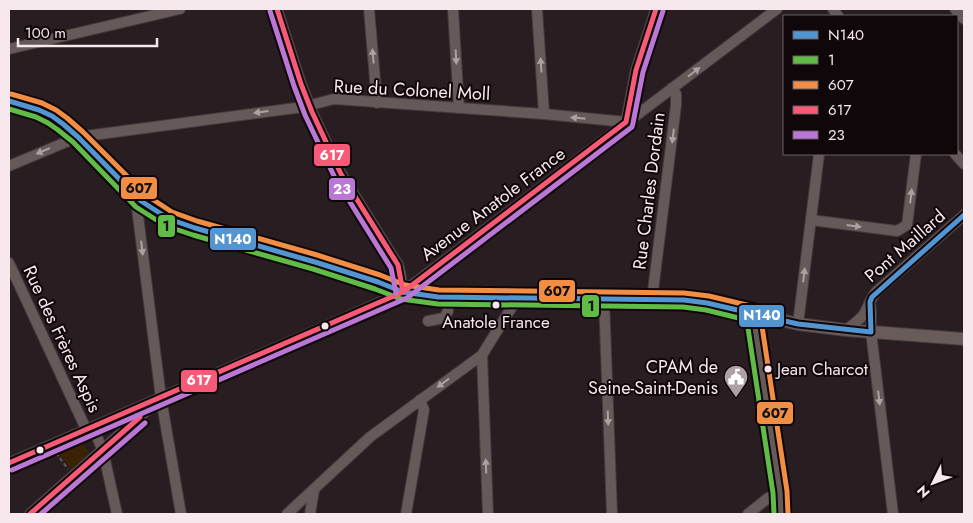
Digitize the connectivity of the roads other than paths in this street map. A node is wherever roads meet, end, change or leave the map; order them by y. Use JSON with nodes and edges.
{"nodes":[{"id":1,"x":180,"y":9,"type":"edge"},
{"id":2,"x":277,"y":9,"type":"edge"},
{"id":3,"x":369,"y":9,"type":"edge"},
{"id":4,"x":453,"y":9,"type":"edge"},
{"id":5,"x":537,"y":9,"type":"edge"},
{"id":6,"x":656,"y":9,"type":"edge"},
{"id":7,"x":777,"y":9,"type":"edge"},
{"id":8,"x":955,"y":9,"type":"edge"},
{"id":9,"x":964,"y":19,"type":"edge"},
{"id":10,"x":9,"y":49,"type":"edge"},
{"id":11,"x":672,"y":88,"type":"junction"},
{"id":12,"x":9,"y":101,"type":"edge"},
{"id":13,"x":377,"y":103,"type":"junction"},
{"id":14,"x":309,"y":105,"type":"junction"},
{"id":15,"x":459,"y":108,"type":"junction"},
{"id":16,"x":544,"y":114,"type":"junction"},
{"id":17,"x":626,"y":122,"type":"junction"},
{"id":18,"x":78,"y":137,"type":"junction"},
{"id":19,"x":819,"y":155,"type":"edge"},
{"id":20,"x":916,"y":155,"type":"edge"},
{"id":21,"x":9,"y":166,"type":"edge"},
{"id":22,"x":141,"y":201,"type":"junction"},
{"id":23,"x":964,"y":215,"type":"edge"},
{"id":24,"x":811,"y":220,"type":"junction"},
{"id":25,"x":9,"y":263,"type":"edge"},
{"id":26,"x":403,"y":292,"type":"junction"},
{"id":27,"x":447,"y":296,"type":"junction"},
{"id":28,"x":518,"y":297,"type":"junction"},
{"id":29,"x":604,"y":299,"type":"junction"},
{"id":30,"x":652,"y":299,"type":"junction"},
{"id":31,"x":870,"y":302,"type":"junction"},
{"id":32,"x":754,"y":314,"type":"junction"},
{"id":33,"x":428,"y":321,"type":"dead end"},
{"id":34,"x":798,"y":324,"type":"junction"},
{"id":35,"x":846,"y":330,"type":"junction"},
{"id":36,"x":871,"y":332,"type":"junction"},
{"id":37,"x":963,"y":342,"type":"edge"},
{"id":38,"x":482,"y":355,"type":"junction"},
{"id":39,"x":161,"y":398,"type":"junction"},
{"id":40,"x":420,"y":400,"type":"junction"},
{"id":41,"x":86,"y":429,"type":"junction"},
{"id":42,"x":102,"y":451,"type":"junction"},
{"id":43,"x":9,"y":463,"type":"edge"},
{"id":44,"x":314,"y":490,"type":"junction"},
{"id":45,"x":780,"y":492,"type":"junction"},
{"id":46,"x":30,"y":514,"type":"edge"},
{"id":47,"x":117,"y":514,"type":"edge"},
{"id":48,"x":181,"y":514,"type":"edge"},
{"id":49,"x":287,"y":514,"type":"edge"},
{"id":50,"x":310,"y":514,"type":"edge"},
{"id":51,"x":406,"y":514,"type":"edge"},
{"id":52,"x":488,"y":514,"type":"edge"},
{"id":53,"x":612,"y":514,"type":"edge"},
{"id":54,"x":748,"y":514,"type":"edge"},
{"id":55,"x":781,"y":514,"type":"edge"},
{"id":56,"x":894,"y":514,"type":"edge"}],
"edges":[{"from":1,"to":10,"type":"street"},
{"from":2,"to":14,"type":"street"},
{"from":13,"to":3,"type":"street","one_way":true},
{"from":4,"to":15,"type":"street","one_way":true},
{"from":16,"to":5,"type":"street","one_way":true},
{"from":6,"to":17,"type":"street"},
{"from":11,"to":7,"type":"street","name":"Avenue Anatole France","one_way":true},
{"from":8,"to":9,"type":"street"},
{"from":11,"to":17,"type":"street","name":"Avenue Anatole France"},
{"from":11,"to":30,"type":"street","name":"Rue Charles Dordain","one_way":true},
{"from":12,"to":18,"type":"main road"},
{"from":13,"to":14,"type":"street","name":"Rue du Colonel Moll"},
{"from":13,"to":15,"type":"street","name":"Rue du Colonel Moll"},
{"from":14,"to":18,"type":"street","name":"Rue du Colonel Moll","one_way":true},
{"from":14,"to":26,"type":"street"},
{"from":15,"to":16,"type":"street","name":"Rue du Colonel Moll"},
{"from":17,"to":16,"type":"street","name":"Rue du Colonel Moll","one_way":true},
{"from":17,"to":26,"type":"street","name":"Avenue Anatole France"},
{"from":18,"to":21,"type":"street","name":"Rue du Colonel Moll","one_way":true},
{"from":18,"to":22,"type":"main road"},
{"from":19,"to":24,"type":"street"},
{"from":24,"to":20,"type":"street","one_way":true},
{"from":22,"to":26,"type":"main road"},
{"from":22,"to":39,"type":"street","one_way":true},
{"from":23,"to":31,"type":"street","name":"Pont Maillard"},
{"from":34,"to":24,"type":"street","one_way":true},
{"from":25,"to":41,"type":"street","name":"Rue des Frères Aspis"},
{"from":26,"to":27,"type":"main road"},
{"from":26,"to":39,"type":"street","name":"Avenue Anatole France"},
{"from":27,"to":28,"type":"main road"},
{"from":27,"to":33,"type":"street"},
{"from":28,"to":29,"type":"main road"},
{"from":28,"to":38,"type":"street"},
{"from":29,"to":30,"type":"main road"},
{"from":29,"to":53,"type":"street","one_way":true},
{"from":30,"to":32,"type":"main road"},
{"from":31,"to":35,"type":"street","name":"Pont Maillard"},
{"from":31,"to":36,"type":"street","name":"Pont Maillard"},
{"from":32,"to":34,"type":"main road"},
{"from":32,"to":45,"type":"street"},
{"from":34,"to":35,"type":"main road"},
{"from":35,"to":36,"type":"main road"},
{"from":36,"to":37,"type":"main road"},
{"from":36,"to":56,"type":"street","name":"Pont Maillard","one_way":true},
{"from":38,"to":40,"type":"street","one_way":true},
{"from":52,"to":38,"type":"street","one_way":true},
{"from":39,"to":41,"type":"street","name":"Avenue Anatole France"},
{"from":39,"to":42,"type":"street"},
{"from":39,"to":48,"type":"street"},
{"from":40,"to":44,"type":"street"},
{"from":40,"to":51,"type":"street"},
{"from":41,"to":42,"type":"street","name":"Rue des Frères Aspis"},
{"from":41,"to":43,"type":"street","name":"Avenue Anatole France"},
{"from":42,"to":46,"type":"street"},
{"from":42,"to":47,"type":"street"},
{"from":44,"to":49,"type":"street"},
{"from":44,"to":50,"type":"street"},
{"from":45,"to":54,"type":"street"},
{"from":45,"to":55,"type":"street"}]}
